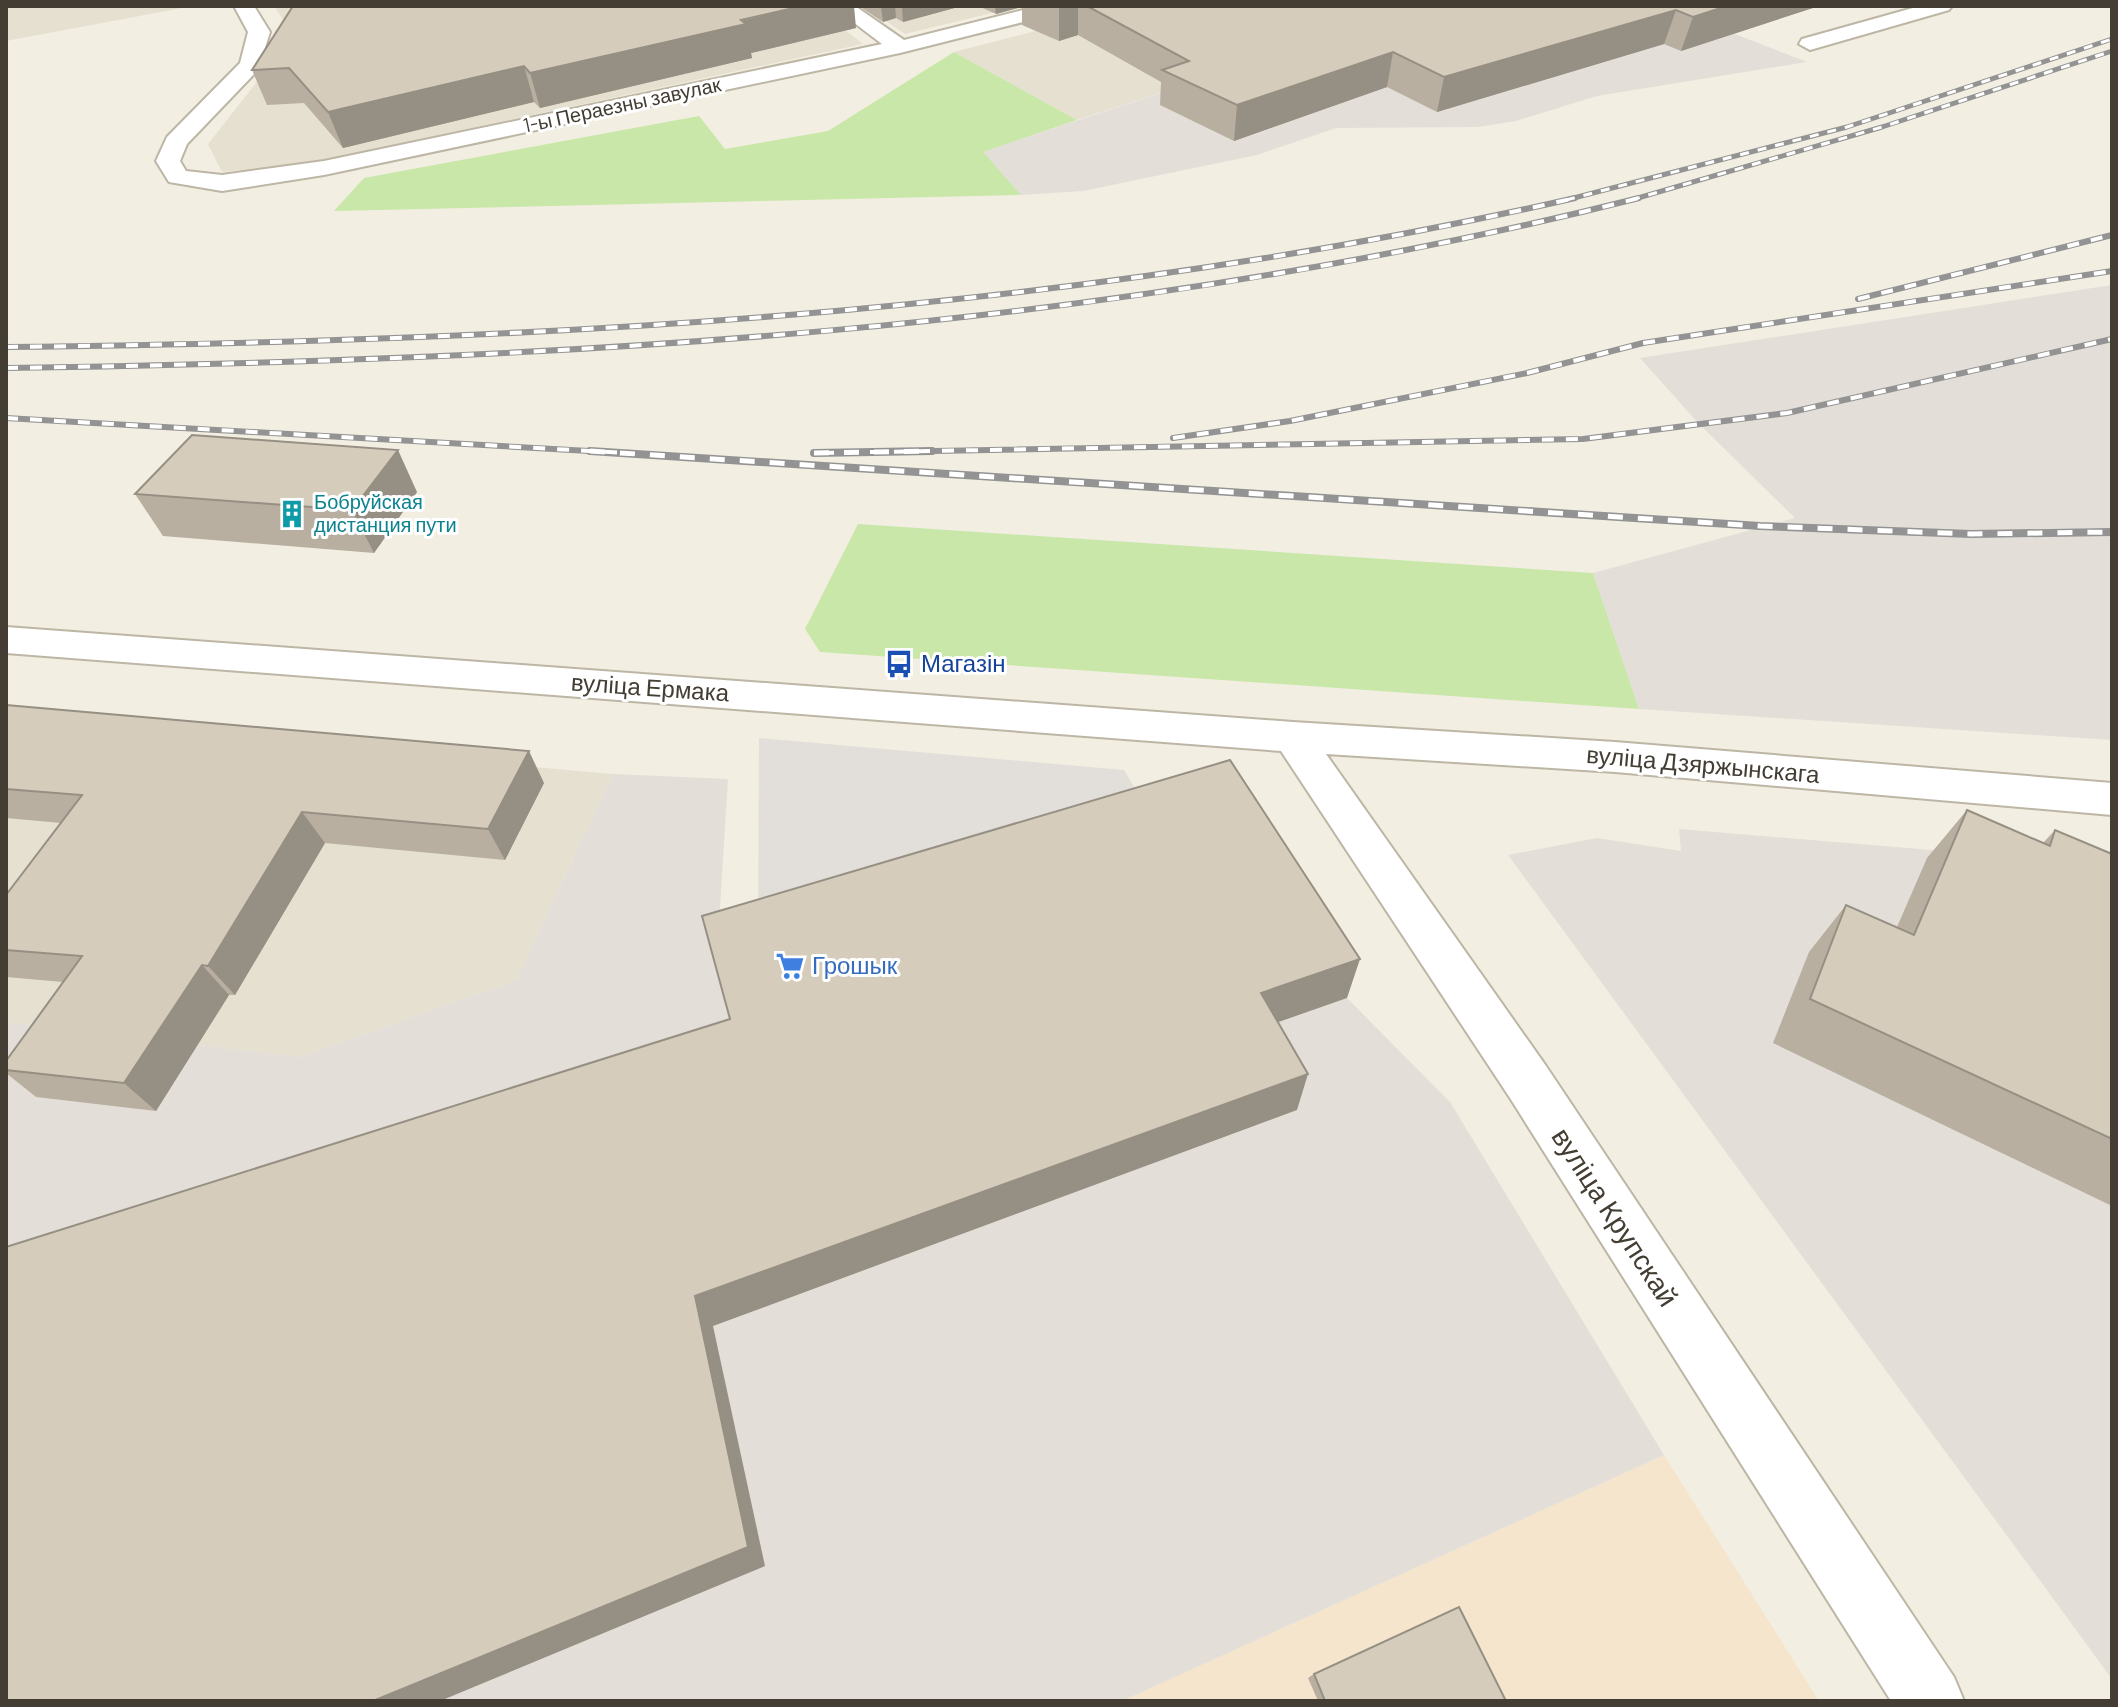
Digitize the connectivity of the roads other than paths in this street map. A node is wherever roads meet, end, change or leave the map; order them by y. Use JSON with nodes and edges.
{"nodes":[{"id":1,"x":244,"y":6,"type":"edge"},
{"id":2,"x":842,"y":6,"type":"edge"},
{"id":3,"x":1064,"y":6,"type":"edge"},
{"id":4,"x":1942,"y":6,"type":"edge"},
{"id":5,"x":1810,"y":44,"type":"dead end"},
{"id":6,"x":900,"y":47,"type":"junction"},
{"id":7,"x":6,"y":640,"type":"edge"},
{"id":8,"x":1293,"y":737,"type":"junction"},
{"id":9,"x":2112,"y":799,"type":"edge"},
{"id":10,"x":1930,"y":1701,"type":"edge"}],
"edges":[{"from":1,"to":6,"type":"street","name":"1-ы Пераезны завулак"},
{"from":2,"to":6,"type":"street"},
{"from":3,"to":6,"type":"street","name":"1-ы Пераезны завулак"},
{"from":4,"to":5,"type":"street"},
{"from":7,"to":8,"type":"street","name":"вуліца Ермака"},
{"from":8,"to":9,"type":"street","name":"вуліца Дзяржынскага"},
{"from":8,"to":10,"type":"street","name":"вуліца Крупскай"}]}
